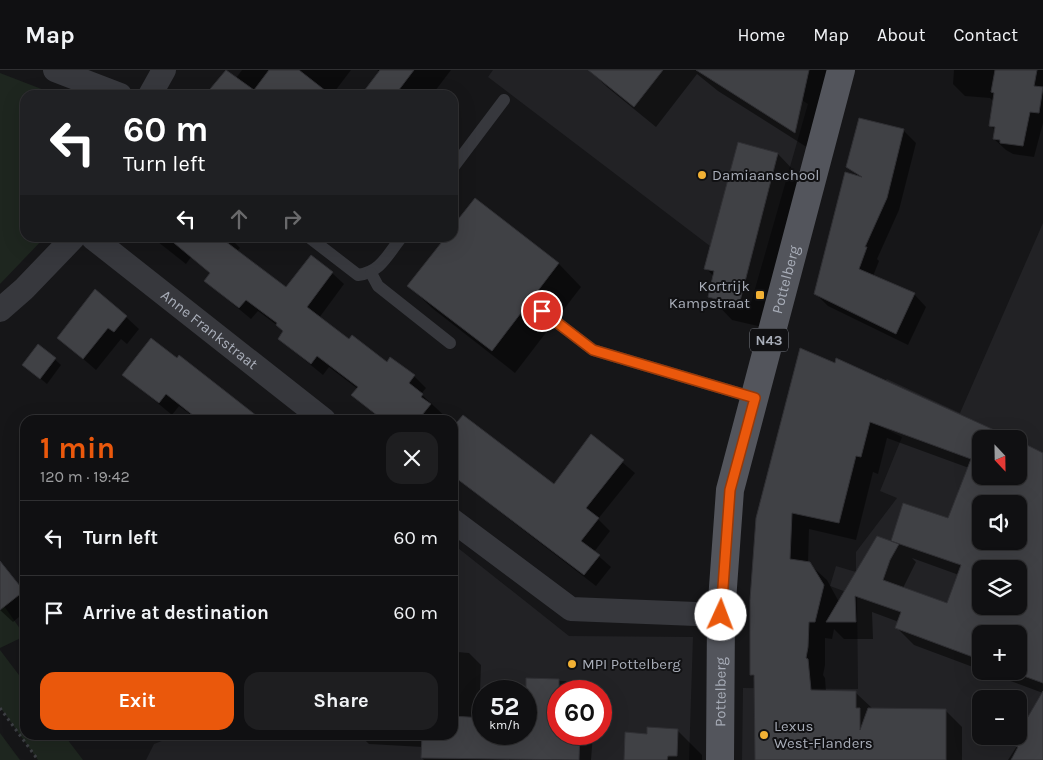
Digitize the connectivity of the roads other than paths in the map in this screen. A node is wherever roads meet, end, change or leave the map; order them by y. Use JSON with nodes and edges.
{"nodes":[{"id":1,"x":55,"y":70,"type":"edge"},
{"id":2,"x":164,"y":70,"type":"edge"},
{"id":3,"x":841,"y":70,"type":"edge"},
{"id":4,"x":107,"y":90,"type":"edge"},
{"id":5,"x":153,"y":90,"type":"edge"},
{"id":6,"x":504,"y":100,"type":"dead end"},
{"id":7,"x":458,"y":161,"type":"edge"},
{"id":8,"x":69,"y":242,"type":"edge"},
{"id":9,"x":98,"y":242,"type":"edge"},
{"id":10,"x":315,"y":242,"type":"edge"},
{"id":11,"x":398,"y":242,"type":"edge"},
{"id":12,"x":371,"y":273,"type":"junction"},
{"id":13,"x":0,"y":310,"type":"edge"},
{"id":14,"x":542,"y":311,"type":"dead end"},
{"id":15,"x":450,"y":342,"type":"dead end"},
{"id":16,"x":755,"y":398,"type":"junction"},
{"id":17,"x":318,"y":415,"type":"edge"},
{"id":18,"x":458,"y":524,"type":"edge"},
{"id":19,"x":721,"y":615,"type":"junction"},
{"id":20,"x":720,"y":760,"type":"edge"}],
"edges":[{"from":1,"to":4,"type":"street"},
{"from":2,"to":5,"type":"street"},
{"from":3,"to":16,"type":"main road","name":"Pottelberg","number":"N43"},
{"from":6,"to":7,"type":"lane"},
{"from":8,"to":13,"type":"street"},
{"from":9,"to":17,"type":"street","name":"Anne Frankstraat"},
{"from":10,"to":12,"type":"lane"},
{"from":11,"to":12,"type":"lane"},
{"from":12,"to":15,"type":"lane"},
{"from":14,"to":16,"type":"lane"},
{"from":16,"to":19,"type":"main road","name":"Pottelberg","number":"N43"},
{"from":18,"to":19,"type":"street"},
{"from":19,"to":20,"type":"main road","name":"Pottelberg","number":"N43"}]}
